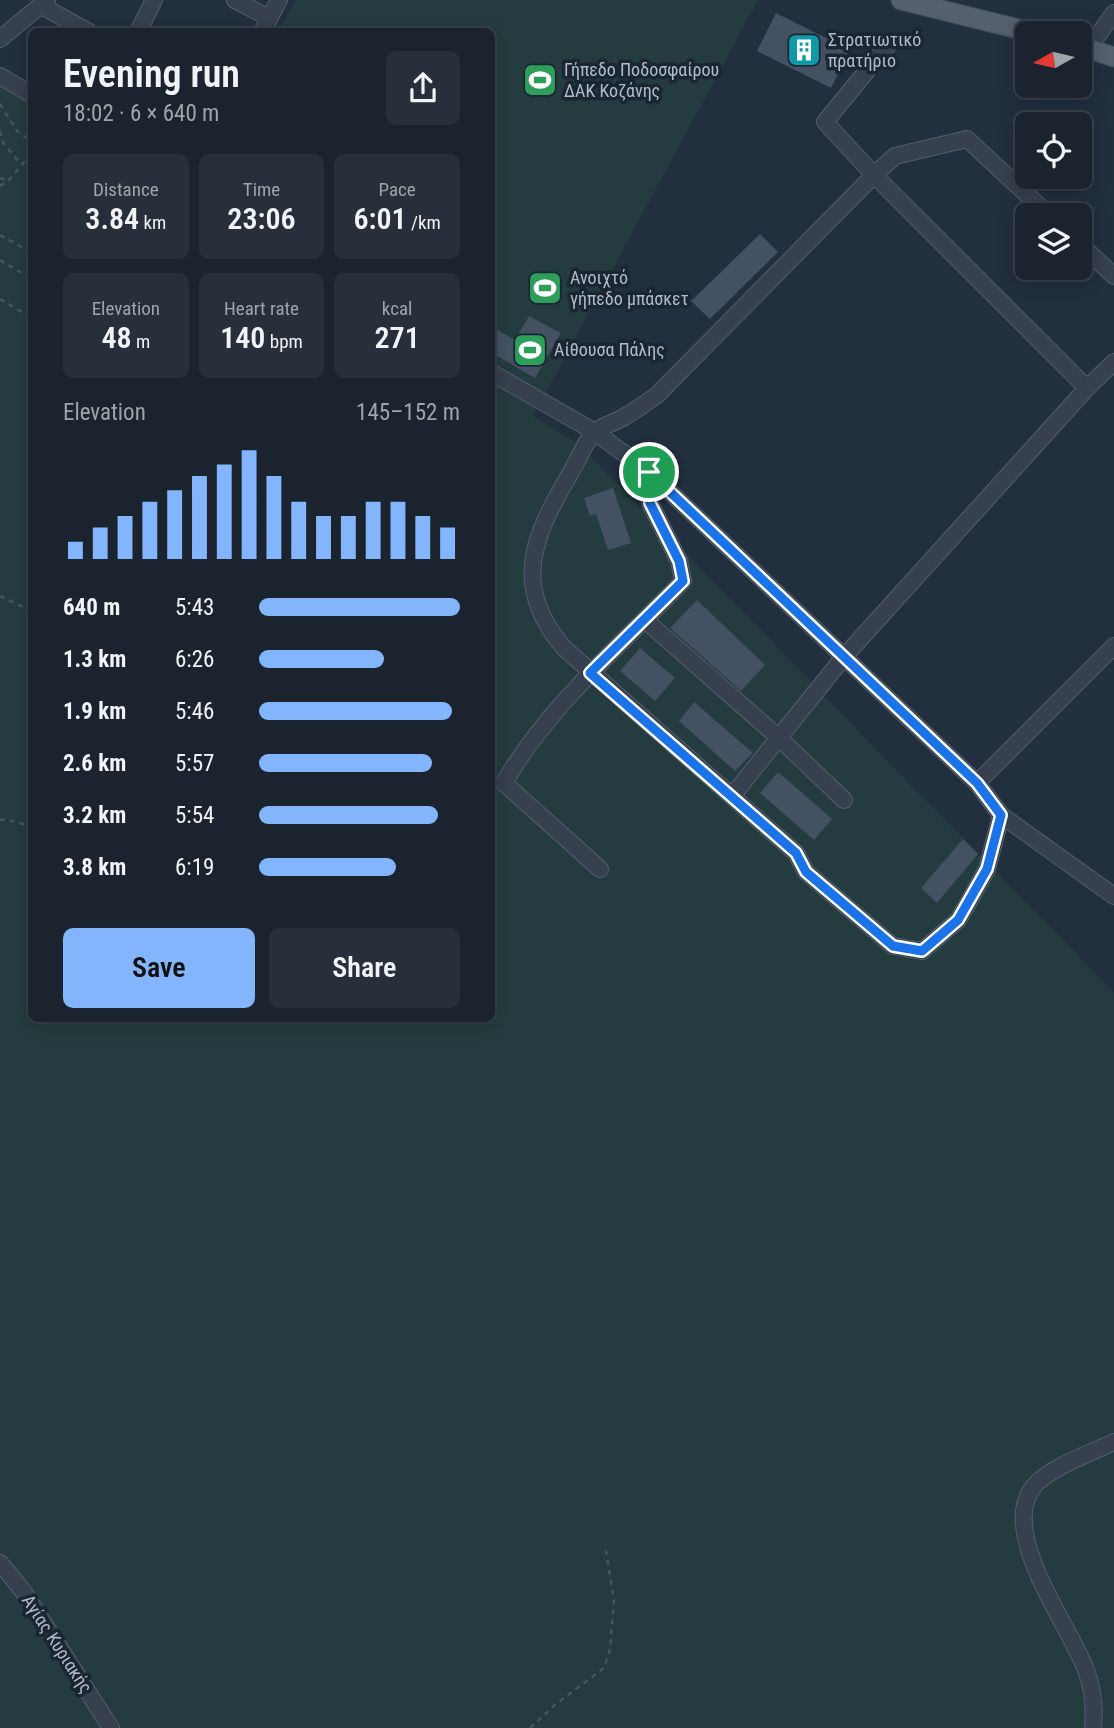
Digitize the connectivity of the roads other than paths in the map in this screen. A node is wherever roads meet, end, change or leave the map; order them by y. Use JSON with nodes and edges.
{"nodes":[{"id":1,"x":154,"y":0,"type":"edge"},
{"id":2,"x":235,"y":0,"type":"edge"},
{"id":3,"x":279,"y":0,"type":"edge"},
{"id":4,"x":901,"y":0,"type":"edge"},
{"id":5,"x":44,"y":3,"type":"edge"},
{"id":6,"x":922,"y":3,"type":"edge"},
{"id":7,"x":1114,"y":13,"type":"edge"},
{"id":8,"x":266,"y":25,"type":"edge"},
{"id":9,"x":83,"y":28,"type":"edge"},
{"id":10,"x":140,"y":28,"type":"edge"},
{"id":11,"x":1015,"y":28,"type":"edge"},
{"id":12,"x":0,"y":39,"type":"edge"},
{"id":13,"x":1092,"y":39,"type":"edge"},
{"id":14,"x":888,"y":45,"type":"dead end"},
{"id":15,"x":1092,"y":50,"type":"edge"},
{"id":16,"x":1114,"y":57,"type":"edge"},
{"id":17,"x":0,"y":76,"type":"edge"},
{"id":18,"x":28,"y":93,"type":"edge"},
{"id":19,"x":874,"y":175,"type":"junction"},
{"id":20,"x":1036,"y":203,"type":"edge"},
{"id":21,"x":1092,"y":255,"type":"edge"},
{"id":22,"x":1114,"y":276,"type":"edge"},
{"id":23,"x":1114,"y":362,"type":"edge"},
{"id":24,"x":495,"y":375,"type":"edge"},
{"id":25,"x":1087,"y":388,"type":"junction"},
{"id":26,"x":594,"y":432,"type":"junction"},
{"id":27,"x":649,"y":472,"type":"junction"},
{"id":28,"x":645,"y":620,"type":"junction"},
{"id":29,"x":1114,"y":646,"type":"edge"},
{"id":30,"x":842,"y":658,"type":"junction"},
{"id":31,"x":590,"y":673,"type":"junction"},
{"id":32,"x":778,"y":737,"type":"junction"},
{"id":33,"x":977,"y":783,"type":"junction"},
{"id":34,"x":732,"y":796,"type":"junction"},
{"id":35,"x":844,"y":800,"type":"dead end"},
{"id":36,"x":1001,"y":815,"type":"junction"},
{"id":37,"x":600,"y":869,"type":"dead end"},
{"id":38,"x":1114,"y":896,"type":"edge"},
{"id":39,"x":1114,"y":1442,"type":"edge"},
{"id":40,"x":0,"y":1563,"type":"edge"},
{"id":41,"x":111,"y":1728,"type":"edge"},
{"id":42,"x":1093,"y":1728,"type":"edge"}],
"edges":[{"from":1,"to":10,"type":"street"},
{"from":2,"to":8,"type":"street"},
{"from":3,"to":8,"type":"street"},
{"from":4,"to":6,"type":"main road"},
{"from":5,"to":9,"type":"street"},
{"from":5,"to":12,"type":"street"},
{"from":6,"to":11,"type":"main road"},
{"from":7,"to":13,"type":"street"},
{"from":14,"to":19,"type":"street"},
{"from":15,"to":16,"type":"main road"},
{"from":17,"to":18,"type":"street"},
{"from":19,"to":20,"type":"street"},
{"from":19,"to":25,"type":"street"},
{"from":19,"to":26,"type":"street"},
{"from":21,"to":22,"type":"street"},
{"from":23,"to":25,"type":"street"},
{"from":24,"to":26,"type":"street"},
{"from":25,"to":30,"type":"street"},
{"from":26,"to":27,"type":"street"},
{"from":26,"to":31,"type":"street"},
{"from":27,"to":28,"type":"street"},
{"from":27,"to":30,"type":"street"},
{"from":28,"to":31,"type":"street"},
{"from":28,"to":32,"type":"street"},
{"from":29,"to":33,"type":"street"},
{"from":30,"to":32,"type":"street"},
{"from":30,"to":33,"type":"street"},
{"from":31,"to":34,"type":"street"},
{"from":31,"to":37,"type":"street"},
{"from":32,"to":34,"type":"street"},
{"from":32,"to":35,"type":"street"},
{"from":33,"to":36,"type":"street"},
{"from":34,"to":36,"type":"street"},
{"from":36,"to":38,"type":"street"},
{"from":39,"to":42,"type":"street"},
{"from":40,"to":41,"type":"street","name":"Αγίας Κυριακής"}]}
